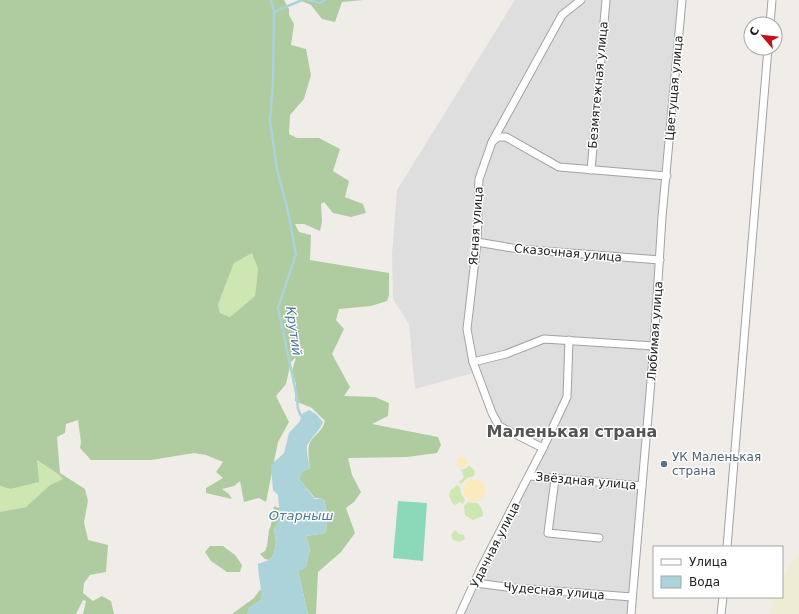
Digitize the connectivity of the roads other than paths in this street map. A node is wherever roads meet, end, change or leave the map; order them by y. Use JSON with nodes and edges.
{"nodes":[{"id":1,"x":581,"y":0,"type":"edge"},
{"id":2,"x":606,"y":0,"type":"edge"},
{"id":3,"x":682,"y":0,"type":"edge"},
{"id":4,"x":772,"y":0,"type":"edge"},
{"id":5,"x":771,"y":16,"type":"edge"},
{"id":6,"x":767,"y":56,"type":"edge"},
{"id":7,"x":492,"y":142,"type":"junction"},
{"id":8,"x":591,"y":170,"type":"junction"},
{"id":9,"x":667,"y":176,"type":"junction"},
{"id":10,"x":477,"y":242,"type":"junction"},
{"id":11,"x":660,"y":260,"type":"junction"},
{"id":12,"x":569,"y":340,"type":"junction"},
{"id":13,"x":654,"y":346,"type":"junction"},
{"id":14,"x":473,"y":362,"type":"junction"},
{"id":15,"x":543,"y":448,"type":"junction"},
{"id":16,"x":530,"y":476,"type":"junction"},
{"id":17,"x":555,"y":479,"type":"junction"},
{"id":18,"x":642,"y":486,"type":"junction"},
{"id":19,"x":599,"y":538,"type":"dead end"},
{"id":20,"x":727,"y":546,"type":"edge"},
{"id":21,"x":476,"y":583,"type":"junction"},
{"id":22,"x":632,"y":597,"type":"junction"},
{"id":23,"x":723,"y":598,"type":"edge"},
{"id":24,"x":460,"y":614,"type":"edge"},
{"id":25,"x":631,"y":614,"type":"edge"},
{"id":26,"x":721,"y":614,"type":"edge"}],
"edges":[{"from":1,"to":7,"type":"street","name":"Ясная улица"},
{"from":2,"to":8,"type":"street","name":"Безмятежная улица"},
{"from":3,"to":9,"type":"street","name":"Цветущая улица"},
{"from":4,"to":5,"type":"street"},
{"from":6,"to":20,"type":"street"},
{"from":7,"to":8,"type":"street"},
{"from":7,"to":10,"type":"street","name":"Ясная улица"},
{"from":8,"to":9,"type":"street"},
{"from":9,"to":11,"type":"street","name":"Любимая улица"},
{"from":10,"to":11,"type":"street","name":"Сказочная улица"},
{"from":10,"to":14,"type":"street","name":"Ясная улица"},
{"from":11,"to":13,"type":"street","name":"Любимая улица"},
{"from":12,"to":13,"type":"street"},
{"from":12,"to":14,"type":"street"},
{"from":12,"to":15,"type":"street","name":"Удачная улица"},
{"from":13,"to":18,"type":"street","name":"Любимая улица"},
{"from":14,"to":15,"type":"street","name":"Ясная улица"},
{"from":15,"to":16,"type":"street","name":"Удачная улица"},
{"from":16,"to":17,"type":"street","name":"Звёздная улица"},
{"from":16,"to":21,"type":"street","name":"Удачная улица"},
{"from":17,"to":18,"type":"street","name":"Звёздная улица"},
{"from":17,"to":19,"type":"street"},
{"from":18,"to":22,"type":"street","name":"Любимая улица"},
{"from":21,"to":22,"type":"street","name":"Чудесная улица"},
{"from":21,"to":24,"type":"street","name":"Удачная улица"},
{"from":22,"to":25,"type":"street","name":"Любимая улица"},
{"from":23,"to":26,"type":"street"}]}
